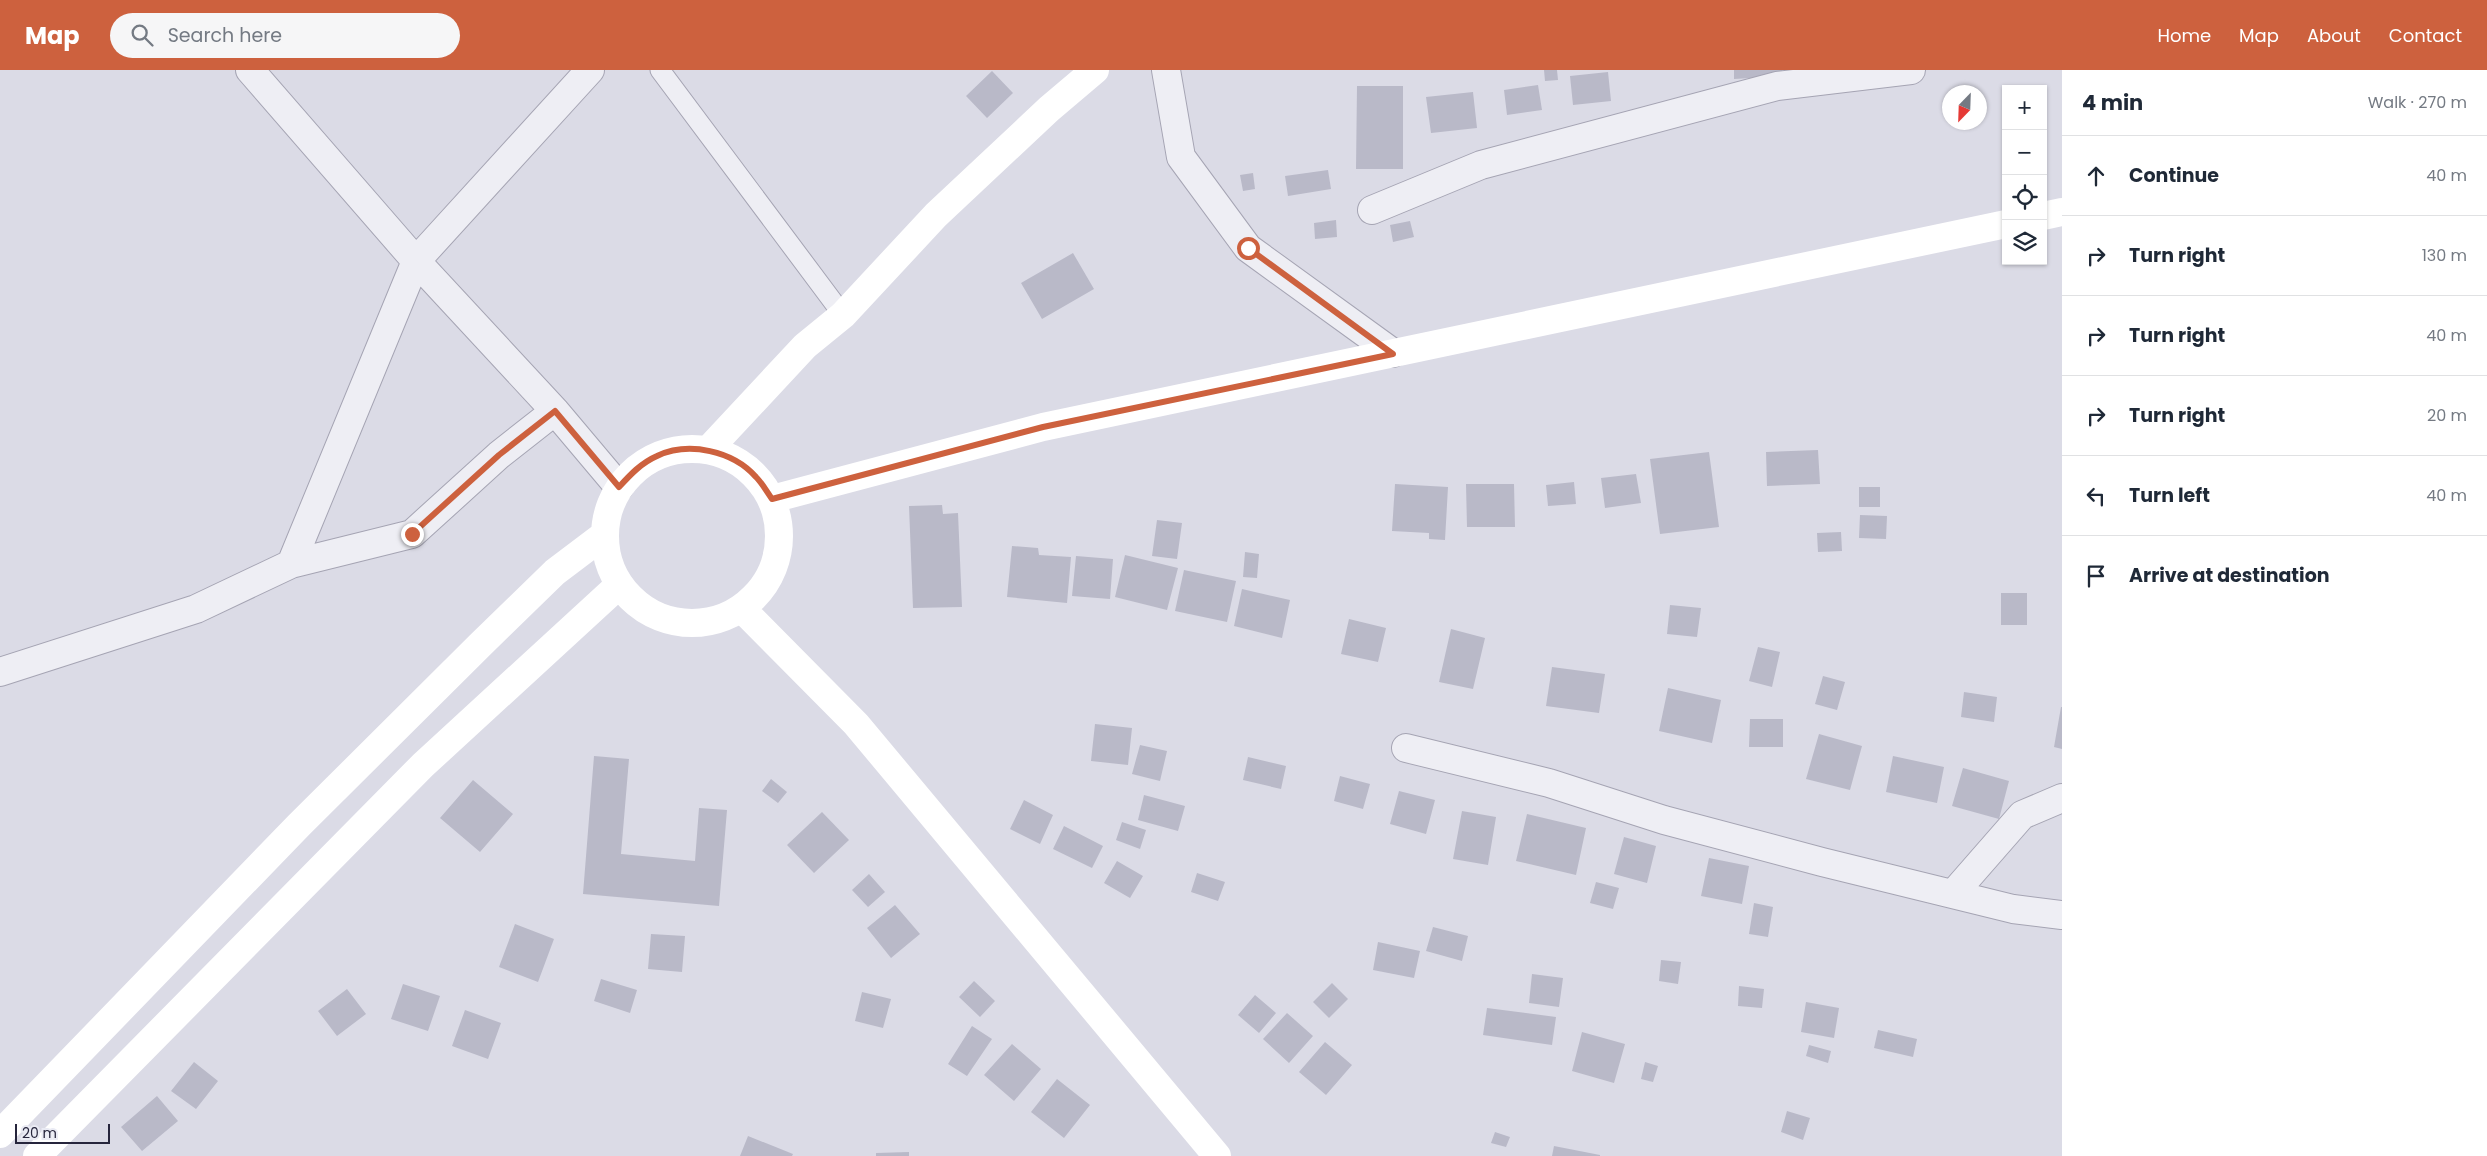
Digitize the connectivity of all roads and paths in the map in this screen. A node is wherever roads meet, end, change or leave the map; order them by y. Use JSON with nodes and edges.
{"nodes":[{"id":1,"x":250,"y":70,"type":"edge"},
{"id":2,"x":590,"y":70,"type":"edge"},
{"id":3,"x":660,"y":70,"type":"edge"},
{"id":4,"x":1095,"y":70,"type":"edge"},
{"id":5,"x":1166,"y":70,"type":"edge"},
{"id":6,"x":1911,"y":70,"type":"edge"},
{"id":7,"x":1372,"y":210,"type":"dead end"},
{"id":8,"x":2062,"y":212,"type":"edge"},
{"id":9,"x":2047,"y":215,"type":"edge"},
{"id":10,"x":2002,"y":225,"type":"edge"},
{"id":11,"x":416,"y":261,"type":"junction"},
{"id":12,"x":843,"y":315,"type":"junction"},
{"id":13,"x":1393,"y":354,"type":"junction"},
{"id":14,"x":555,"y":411,"type":"junction"},
{"id":15,"x":708,"y":450,"type":"junction"},
{"id":16,"x":619,"y":487,"type":"junction"},
{"id":17,"x":772,"y":499,"type":"junction"},
{"id":18,"x":604,"y":535,"type":"junction"},
{"id":19,"x":291,"y":564,"type":"junction"},
{"id":20,"x":619,"y":585,"type":"junction"},
{"id":21,"x":743,"y":610,"type":"junction"},
{"id":22,"x":0,"y":672,"type":"edge"},
{"id":23,"x":1406,"y":748,"type":"dead end"},
{"id":24,"x":2062,"y":798,"type":"edge"},
{"id":25,"x":1953,"y":894,"type":"junction"},
{"id":26,"x":2062,"y":915,"type":"edge"},
{"id":27,"x":0,"y":1134,"type":"edge"},
{"id":28,"x":37,"y":1156,"type":"edge"},
{"id":29,"x":1217,"y":1156,"type":"edge"}],
"edges":[{"from":1,"to":11,"type":"street"},
{"from":2,"to":11,"type":"street"},
{"from":3,"to":12,"type":"lane"},
{"from":4,"to":12,"type":"main road"},
{"from":5,"to":13,"type":"street"},
{"from":6,"to":7,"type":"street"},
{"from":8,"to":9,"type":"main road"},
{"from":10,"to":13,"type":"main road"},
{"from":11,"to":14,"type":"street"},
{"from":11,"to":19,"type":"street"},
{"from":12,"to":15,"type":"main road"},
{"from":13,"to":17,"type":"main road"},
{"from":14,"to":16,"type":"street"},
{"from":14,"to":19,"type":"street"},
{"from":15,"to":16,"type":"main road"},
{"from":15,"to":17,"type":"main road"},
{"from":16,"to":18,"type":"main road"},
{"from":17,"to":21,"type":"main road"},
{"from":18,"to":20,"type":"main road"},
{"from":18,"to":27,"type":"main road"},
{"from":19,"to":22,"type":"street"},
{"from":20,"to":21,"type":"main road"},
{"from":20,"to":28,"type":"main road"},
{"from":21,"to":29,"type":"main road"},
{"from":23,"to":25,"type":"street"},
{"from":24,"to":25,"type":"street"},
{"from":25,"to":26,"type":"street"}]}
